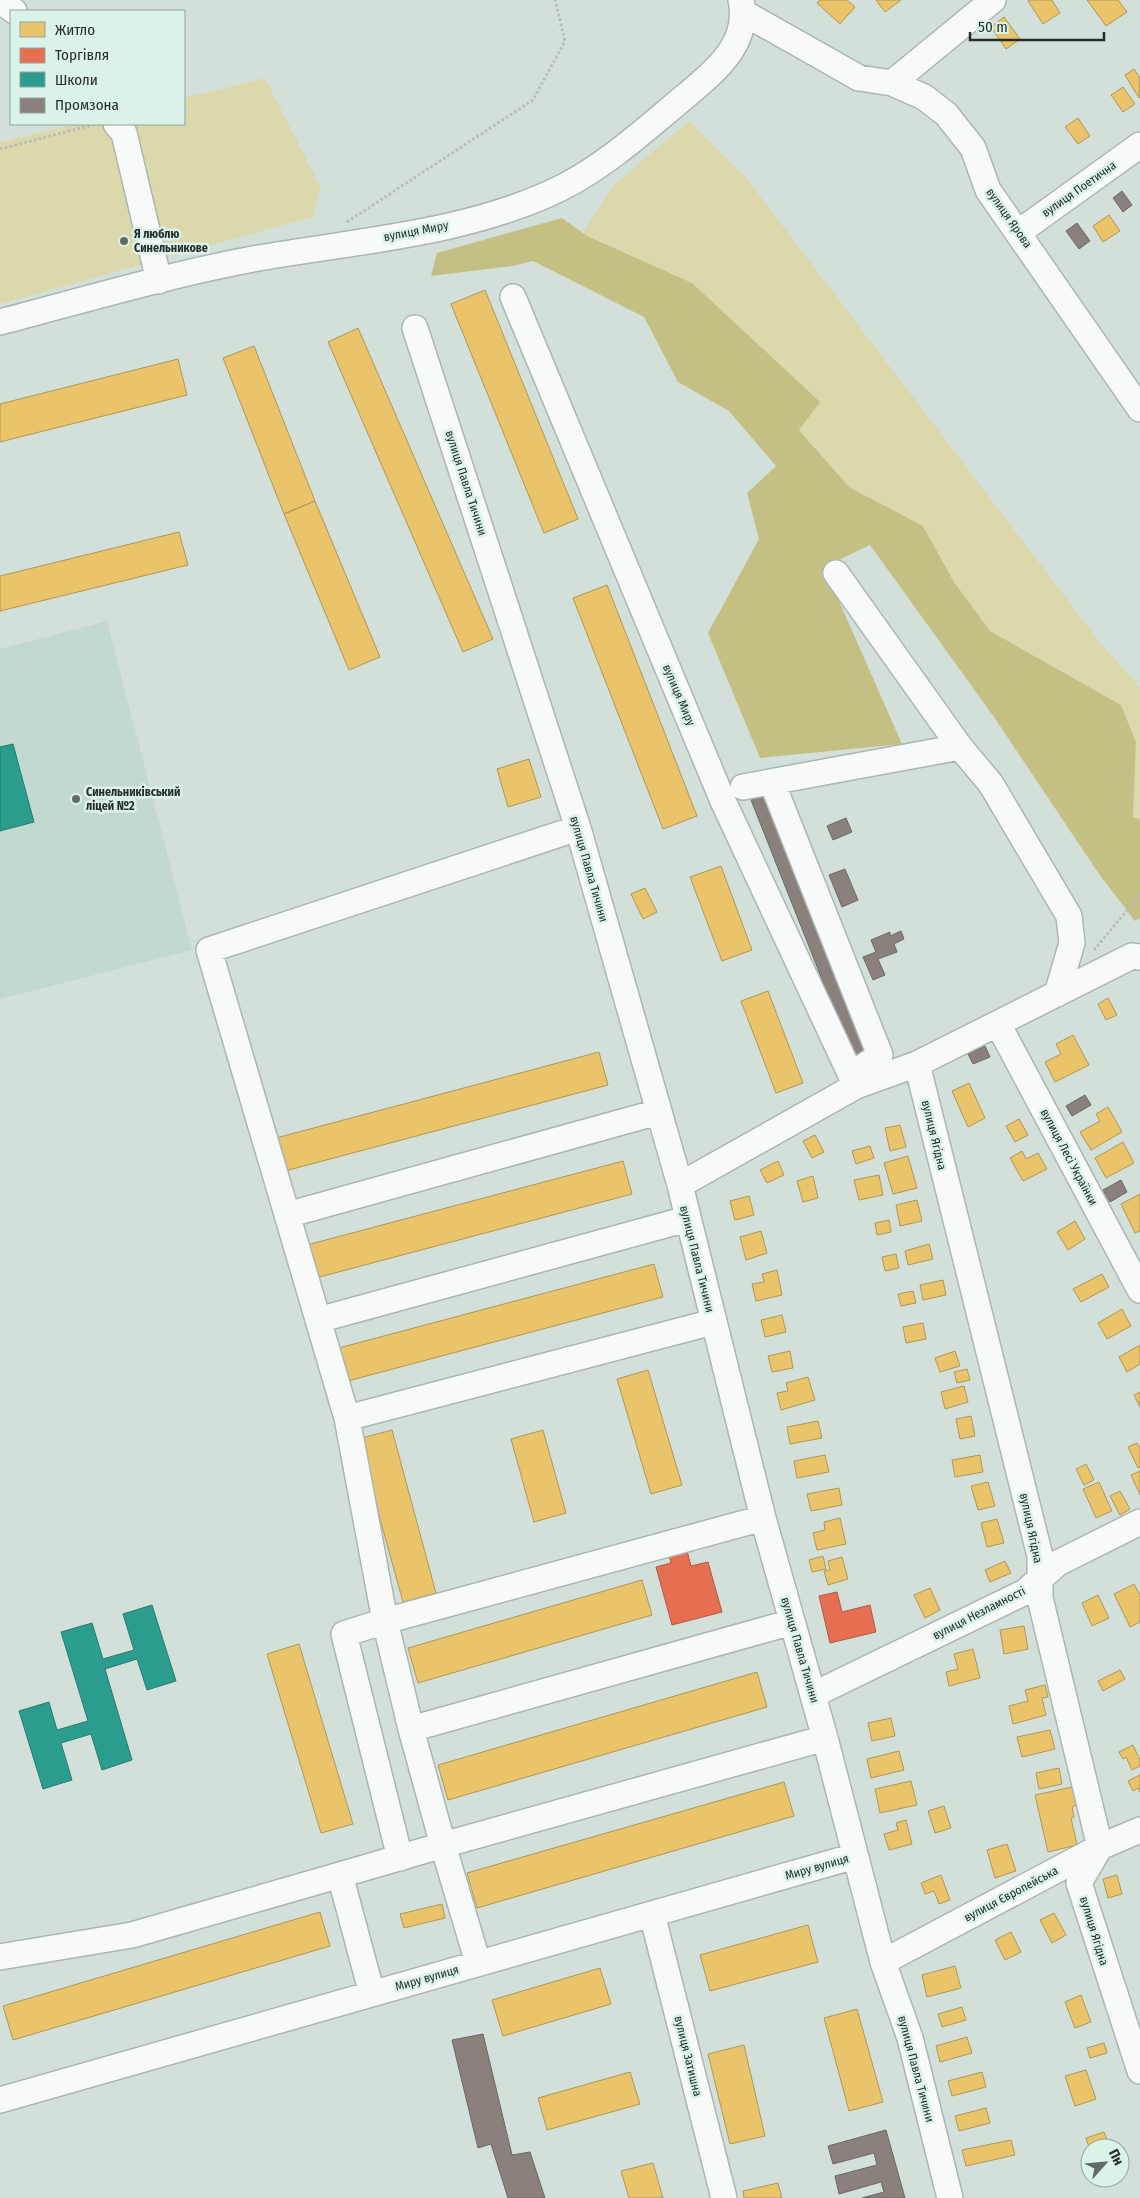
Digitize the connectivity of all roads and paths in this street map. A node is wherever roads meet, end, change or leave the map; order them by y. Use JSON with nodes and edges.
{"nodes":[{"id":1,"x":0,"y":0,"type":"edge"},
{"id":2,"x":555,"y":0,"type":"edge"},
{"id":3,"x":993,"y":0,"type":"edge"},
{"id":4,"x":742,"y":7,"type":"edge"},
{"id":5,"x":13,"y":10,"type":"edge"},
{"id":6,"x":892,"y":83,"type":"junction"},
{"id":7,"x":94,"y":125,"type":"edge"},
{"id":8,"x":117,"y":125,"type":"edge"},
{"id":9,"x":1140,"y":145,"type":"edge"},
{"id":10,"x":0,"y":149,"type":"edge"},
{"id":11,"x":339,"y":228,"type":"dead end"},
{"id":12,"x":1019,"y":232,"type":"junction"},
{"id":13,"x":159,"y":281,"type":"junction"},
{"id":14,"x":513,"y":297,"type":"dead end"},
{"id":15,"x":0,"y":322,"type":"edge"},
{"id":16,"x":415,"y":328,"type":"dead end"},
{"id":17,"x":1140,"y":409,"type":"edge"},
{"id":18,"x":836,"y":573,"type":"dead end"},
{"id":19,"x":960,"y":747,"type":"junction"},
{"id":20,"x":772,"y":782,"type":"junction"},
{"id":21,"x":743,"y":787,"type":"dead end"},
{"id":22,"x":578,"y":828,"type":"junction"},
{"id":23,"x":1140,"y":895,"type":"edge"},
{"id":24,"x":1089,"y":956,"type":"dead end"},
{"id":25,"x":1140,"y":957,"type":"edge"},
{"id":26,"x":1057,"y":994,"type":"junction"},
{"id":27,"x":998,"y":1024,"type":"junction"},
{"id":28,"x":917,"y":1064,"type":"junction"},
{"id":29,"x":854,"y":1081,"type":"junction"},
{"id":30,"x":658,"y":1112,"type":"junction"},
{"id":31,"x":680,"y":1185,"type":"junction"},
{"id":32,"x":287,"y":1215,"type":"junction"},
{"id":33,"x":687,"y":1219,"type":"junction"},
{"id":34,"x":1140,"y":1290,"type":"edge"},
{"id":35,"x":318,"y":1320,"type":"junction"},
{"id":36,"x":713,"y":1322,"type":"junction"},
{"id":37,"x":347,"y":1418,"type":"junction"},
{"id":38,"x":763,"y":1518,"type":"junction"},
{"id":39,"x":1140,"y":1522,"type":"edge"},
{"id":40,"x":1041,"y":1576,"type":"junction"},
{"id":41,"x":385,"y":1621,"type":"junction"},
{"id":42,"x":792,"y":1622,"type":"junction"},
{"id":43,"x":813,"y":1695,"type":"junction"},
{"id":44,"x":411,"y":1729,"type":"junction"},
{"id":45,"x":825,"y":1738,"type":"junction"},
{"id":46,"x":1140,"y":1830,"type":"edge"},
{"id":47,"x":443,"y":1845,"type":"junction"},
{"id":48,"x":1100,"y":1847,"type":"junction"},
{"id":49,"x":855,"y":1856,"type":"junction"},
{"id":50,"x":400,"y":1858,"type":"junction"},
{"id":51,"x":340,"y":1875,"type":"junction"},
{"id":52,"x":652,"y":1914,"type":"junction"},
{"id":53,"x":0,"y":1956,"type":"edge"},
{"id":54,"x":882,"y":1962,"type":"junction"},
{"id":55,"x":478,"y":1963,"type":"junction"},
{"id":56,"x":372,"y":1994,"type":"junction"},
{"id":57,"x":1140,"y":2071,"type":"edge"},
{"id":58,"x":0,"y":2100,"type":"edge"},
{"id":59,"x":724,"y":2198,"type":"edge"},
{"id":60,"x":950,"y":2198,"type":"edge"}],
"edges":[{"from":1,"to":5,"type":"street"},
{"from":2,"to":11,"type":"path"},
{"from":3,"to":6,"type":"street"},
{"from":4,"to":6,"type":"street","name":"вулиця Ярова"},
{"from":4,"to":13,"type":"street","name":"вулиця Миру"},
{"from":6,"to":12,"type":"street","name":"вулиця Ярова"},
{"from":7,"to":10,"type":"path"},
{"from":8,"to":13,"type":"street"},
{"from":9,"to":12,"type":"street","name":"вулиця Поетична"},
{"from":12,"to":17,"type":"street","name":"вулиця Ярова"},
{"from":13,"to":15,"type":"street","name":"вулиця Миру"},
{"from":14,"to":29,"type":"street","name":"вулиця Миру"},
{"from":16,"to":22,"type":"street","name":"вулиця Павла Тичини"},
{"from":18,"to":19,"type":"street"},
{"from":19,"to":20,"type":"street"},
{"from":19,"to":26,"type":"street"},
{"from":20,"to":21,"type":"street"},
{"from":20,"to":29,"type":"street"},
{"from":22,"to":30,"type":"street","name":"вулиця Павла Тичини"},
{"from":22,"to":32,"type":"street"},
{"from":23,"to":24,"type":"path"},
{"from":25,"to":26,"type":"street"},
{"from":26,"to":27,"type":"street"},
{"from":27,"to":28,"type":"street"},
{"from":27,"to":34,"type":"street","name":"вулиця Лесі Українки"},
{"from":28,"to":29,"type":"street"},
{"from":28,"to":40,"type":"street","name":"вулиця Ягідна"},
{"from":29,"to":31,"type":"street"},
{"from":30,"to":31,"type":"street","name":"вулиця Павла Тичини"},
{"from":30,"to":32,"type":"street"},
{"from":31,"to":33,"type":"street","name":"вулиця Павла Тичини"},
{"from":32,"to":35,"type":"street"},
{"from":33,"to":35,"type":"street"},
{"from":33,"to":36,"type":"street","name":"вулиця Павла Тичини"},
{"from":35,"to":37,"type":"street"},
{"from":36,"to":37,"type":"street"},
{"from":36,"to":38,"type":"street","name":"вулиця Павла Тичини"},
{"from":37,"to":41,"type":"street"},
{"from":38,"to":41,"type":"street"},
{"from":38,"to":42,"type":"street","name":"вулиця Павла Тичини"},
{"from":39,"to":40,"type":"street","name":"вулиця Незламності"},
{"from":40,"to":43,"type":"street","name":"вулиця Незламності"},
{"from":40,"to":48,"type":"street","name":"вулиця Ягідна"},
{"from":41,"to":44,"type":"street"},
{"from":41,"to":50,"type":"street"},
{"from":42,"to":43,"type":"street","name":"вулиця Павла Тичини"},
{"from":42,"to":44,"type":"street"},
{"from":43,"to":45,"type":"street","name":"вулиця Павла Тичини"},
{"from":44,"to":47,"type":"street"},
{"from":45,"to":47,"type":"street"},
{"from":45,"to":49,"type":"street","name":"вулиця Павла Тичини"},
{"from":46,"to":48,"type":"street","name":"вулиця Європейська"},
{"from":47,"to":50,"type":"street"},
{"from":47,"to":55,"type":"street"},
{"from":48,"to":54,"type":"street","name":"вулиця Європейська"},
{"from":48,"to":57,"type":"street","name":"вулиця Ягідна"},
{"from":49,"to":52,"type":"street","name":"Миру вулиця"},
{"from":49,"to":54,"type":"street","name":"вулиця Павла Тичини"},
{"from":50,"to":51,"type":"street"},
{"from":51,"to":53,"type":"street"},
{"from":51,"to":56,"type":"street"},
{"from":52,"to":55,"type":"street","name":"Миру вулиця"},
{"from":52,"to":59,"type":"street","name":"вулиця Затишна"},
{"from":54,"to":60,"type":"street","name":"вулиця Павла Тичини"},
{"from":55,"to":56,"type":"street","name":"Миру вулиця"},
{"from":56,"to":58,"type":"street","name":"Миру вулиця"}]}
